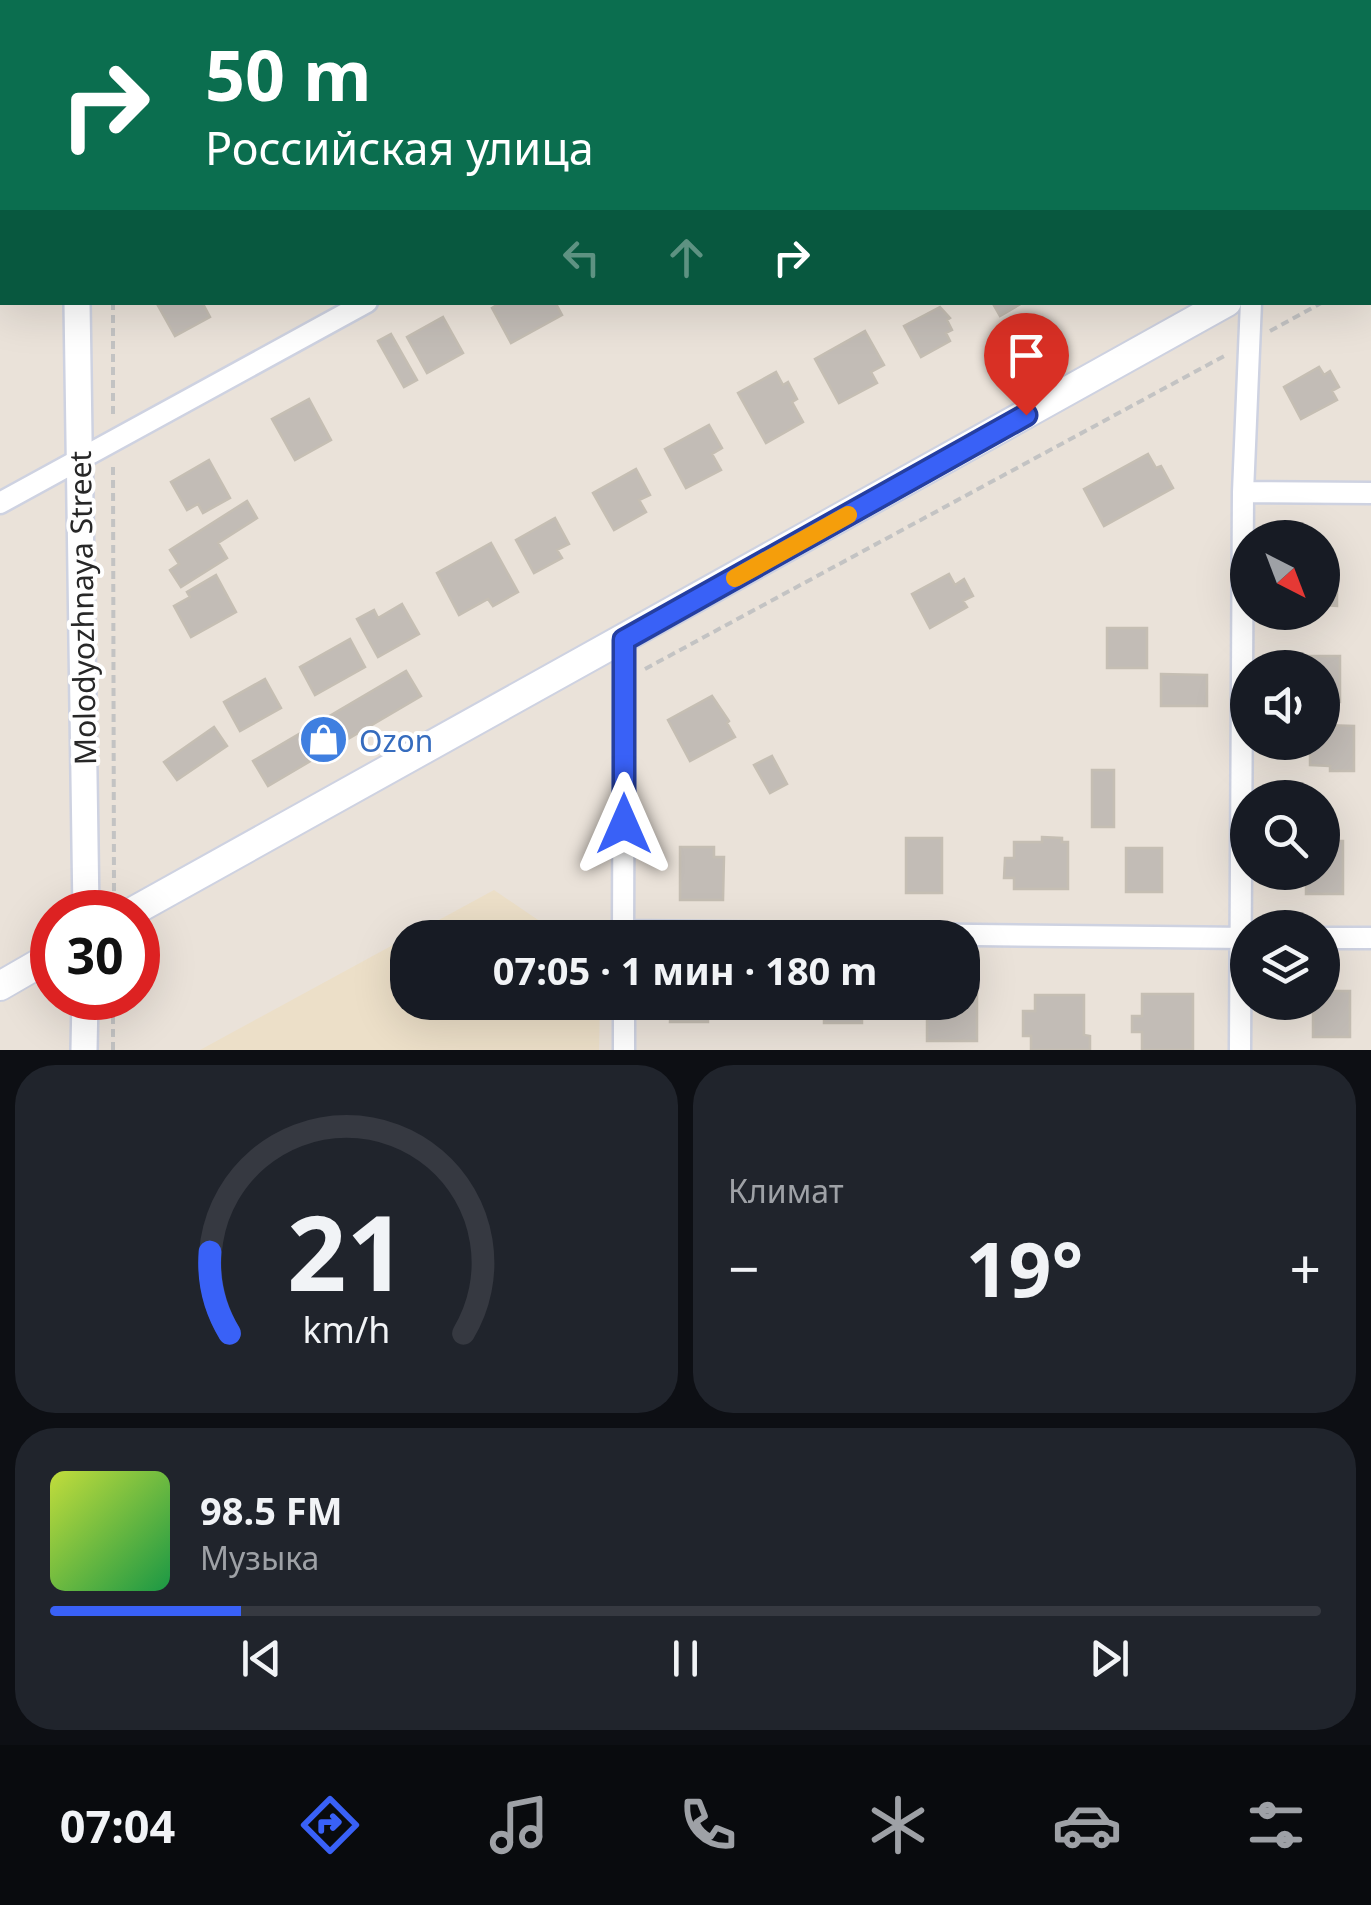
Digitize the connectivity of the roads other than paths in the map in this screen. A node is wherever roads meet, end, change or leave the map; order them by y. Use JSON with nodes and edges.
{"nodes":[{"id":1,"x":78,"y":305,"type":"edge"},
{"id":2,"x":361,"y":305,"type":"edge"},
{"id":3,"x":1222,"y":305,"type":"edge"},
{"id":4,"x":1250,"y":305,"type":"edge"},
{"id":5,"x":80,"y":458,"type":"junction"},
{"id":6,"x":1242,"y":492,"type":"junction"},
{"id":7,"x":1371,"y":492,"type":"edge"},
{"id":8,"x":0,"y":503,"type":"edge"},
{"id":9,"x":624,"y":640,"type":"junction"},
{"id":10,"x":86,"y":890,"type":"edge"},
{"id":11,"x":148,"y":890,"type":"edge"},
{"id":12,"x":1243,"y":910,"type":"edge"},
{"id":13,"x":624,"y":920,"type":"edge"},
{"id":14,"x":980,"y":936,"type":"edge"},
{"id":15,"x":1230,"y":938,"type":"edge"},
{"id":16,"x":1340,"y":938,"type":"edge"},
{"id":17,"x":1371,"y":938,"type":"edge"},
{"id":18,"x":30,"y":969,"type":"edge"},
{"id":19,"x":0,"y":986,"type":"edge"},
{"id":20,"x":85,"y":1020,"type":"edge"},
{"id":21,"x":624,"y":1020,"type":"edge"},
{"id":22,"x":1241,"y":1020,"type":"edge"},
{"id":23,"x":84,"y":1050,"type":"edge"},
{"id":24,"x":624,"y":1050,"type":"edge"},
{"id":25,"x":1240,"y":1050,"type":"edge"}],
"edges":[{"from":1,"to":5,"type":"street","name":"Molodyozhnaya Street"},
{"from":2,"to":5,"type":"street"},
{"from":3,"to":9,"type":"main road"},
{"from":4,"to":6,"type":"street"},
{"from":5,"to":8,"type":"street"},
{"from":5,"to":10,"type":"street","name":"Molodyozhnaya Street"},
{"from":6,"to":7,"type":"street"},
{"from":6,"to":12,"type":"street"},
{"from":9,"to":11,"type":"main road"},
{"from":9,"to":13,"type":"street"},
{"from":14,"to":15,"type":"street"},
{"from":16,"to":17,"type":"street"},
{"from":18,"to":19,"type":"main road"},
{"from":20,"to":23,"type":"street"},
{"from":21,"to":24,"type":"street"},
{"from":22,"to":25,"type":"street"}]}
